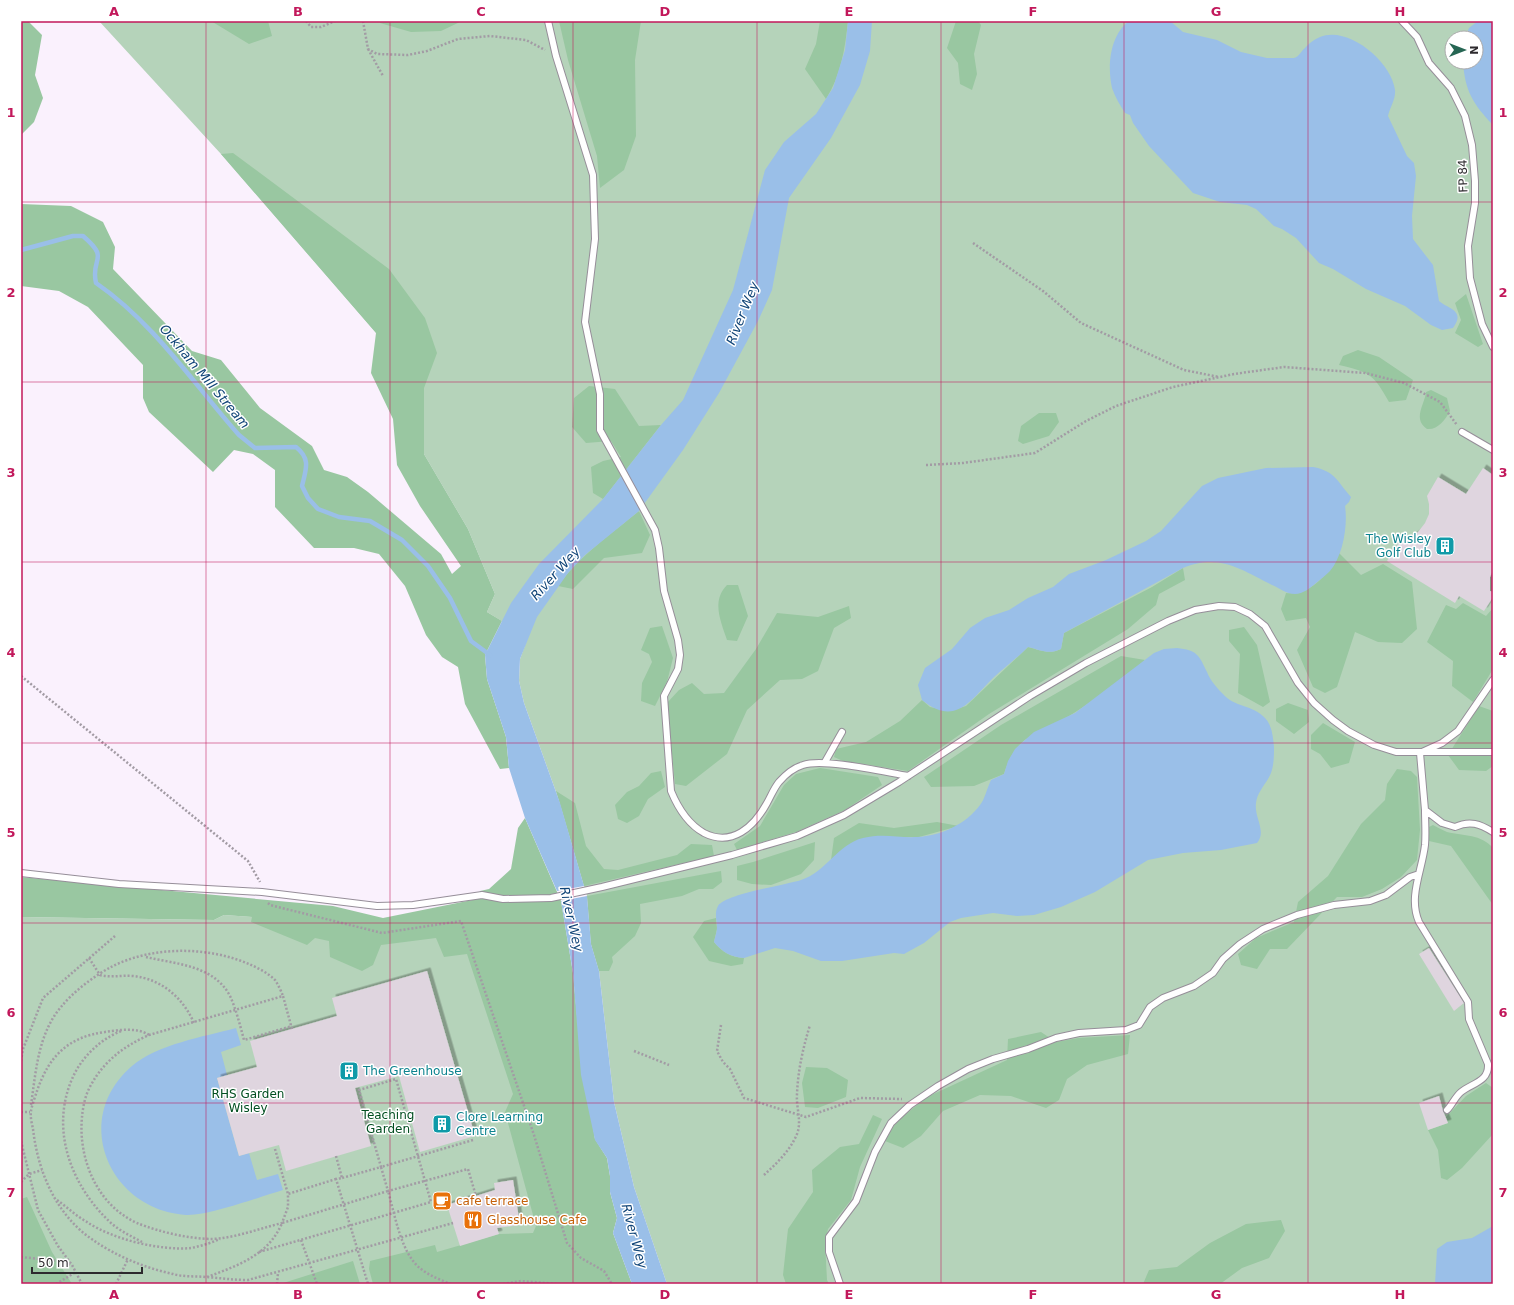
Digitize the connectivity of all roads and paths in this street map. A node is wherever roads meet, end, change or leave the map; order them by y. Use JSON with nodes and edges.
{"nodes":[{"id":1,"x":306,"y":21,"type":"edge"},
{"id":2,"x":335,"y":21,"type":"edge"},
{"id":3,"x":363,"y":21,"type":"edge"},
{"id":4,"x":548,"y":21,"type":"edge"},
{"id":5,"x":1402,"y":21,"type":"edge"},
{"id":6,"x":368,"y":49,"type":"junction"},
{"id":7,"x":556,"y":56,"type":"junction"},
{"id":8,"x":383,"y":76,"type":"dead end"},
{"id":9,"x":973,"y":243,"type":"dead end"},
{"id":10,"x":1493,"y":346,"type":"edge"},
{"id":11,"x":1221,"y":377,"type":"junction"},
{"id":12,"x":1462,"y":432,"type":"joint"},
{"id":13,"x":1493,"y":450,"type":"edge"},
{"id":14,"x":926,"y":465,"type":"dead end"},
{"id":15,"x":21,"y":676,"type":"edge"},
{"id":16,"x":1493,"y":680,"type":"edge"},
{"id":17,"x":842,"y":732,"type":"dead end"},
{"id":18,"x":1493,"y":752,"type":"edge"},
{"id":19,"x":1420,"y":753,"type":"junction"},
{"id":20,"x":825,"y":762,"type":"junction"},
{"id":21,"x":908,"y":776,"type":"junction"},
{"id":22,"x":1425,"y":810,"type":"junction"},
{"id":23,"x":1493,"y":832,"type":"edge"},
{"id":24,"x":21,"y":873,"type":"edge"},
{"id":25,"x":1419,"y":874,"type":"junction"},
{"id":26,"x":262,"y":892,"type":"junction"},
{"id":27,"x":116,"y":936,"type":"dead end"},
{"id":28,"x":145,"y":956,"type":"junction"},
{"id":29,"x":89,"y":958,"type":"junction"},
{"id":30,"x":100,"y":975,"type":"junction"},
{"id":31,"x":283,"y":996,"type":"junction"},
{"id":32,"x":235,"y":1010,"type":"junction"},
{"id":33,"x":194,"y":1023,"type":"junction"},
{"id":34,"x":721,"y":1025,"type":"dead end"},
{"id":35,"x":810,"y":1025,"type":"dead end"},
{"id":36,"x":123,"y":1030,"type":"junction"},
{"id":37,"x":149,"y":1035,"type":"junction"},
{"id":38,"x":22,"y":1049,"type":"edge"},
{"id":39,"x":634,"y":1051,"type":"dead end"},
{"id":40,"x":21,"y":1061,"type":"edge"},
{"id":41,"x":669,"y":1065,"type":"dead end"},
{"id":42,"x":917,"y":1100,"type":"junction"},
{"id":43,"x":1447,"y":1110,"type":"dead end"},
{"id":44,"x":21,"y":1112,"type":"edge"},
{"id":45,"x":30,"y":1112,"type":"junction"},
{"id":46,"x":800,"y":1115,"type":"junction"},
{"id":47,"x":473,"y":1140,"type":"dead end"},
{"id":48,"x":21,"y":1141,"type":"edge"},
{"id":49,"x":275,"y":1149,"type":"dead end"},
{"id":50,"x":336,"y":1156,"type":"dead end"},
{"id":51,"x":418,"y":1156,"type":"junction"},
{"id":52,"x":381,"y":1166,"type":"junction"},
{"id":53,"x":42,"y":1170,"type":"junction"},
{"id":54,"x":28,"y":1174,"type":"junction"},
{"id":55,"x":764,"y":1175,"type":"dead end"},
{"id":56,"x":342,"y":1178,"type":"junction"},
{"id":57,"x":336,"y":1179,"type":"junction"},
{"id":58,"x":425,"y":1181,"type":"junction"},
{"id":59,"x":21,"y":1182,"type":"edge"},
{"id":60,"x":388,"y":1191,"type":"junction"},
{"id":61,"x":288,"y":1194,"type":"junction"},
{"id":62,"x":476,"y":1196,"type":"dead end"},
{"id":63,"x":56,"y":1200,"type":"junction"},
{"id":64,"x":343,"y":1204,"type":"junction"},
{"id":65,"x":394,"y":1213,"type":"junction"},
{"id":66,"x":282,"y":1223,"type":"junction"},
{"id":67,"x":453,"y":1224,"type":"dead end"},
{"id":68,"x":349,"y":1226,"type":"junction"},
{"id":69,"x":401,"y":1237,"type":"junction"},
{"id":70,"x":221,"y":1238,"type":"junction"},
{"id":71,"x":301,"y":1240,"type":"junction"},
{"id":72,"x":142,"y":1242,"type":"junction"},
{"id":73,"x":356,"y":1250,"type":"junction"},
{"id":74,"x":259,"y":1252,"type":"junction"},
{"id":75,"x":21,"y":1257,"type":"edge"},
{"id":76,"x":128,"y":1259,"type":"junction"},
{"id":77,"x":309,"y":1264,"type":"junction"},
{"id":78,"x":72,"y":1265,"type":"junction"},
{"id":79,"x":76,"y":1272,"type":"junction"},
{"id":80,"x":278,"y":1273,"type":"junction"},
{"id":81,"x":206,"y":1277,"type":"junction"},
{"id":82,"x":56,"y":1284,"type":"edge"},
{"id":83,"x":82,"y":1284,"type":"edge"},
{"id":84,"x":116,"y":1284,"type":"edge"},
{"id":85,"x":277,"y":1284,"type":"edge"},
{"id":86,"x":317,"y":1284,"type":"edge"},
{"id":87,"x":368,"y":1284,"type":"edge"},
{"id":88,"x":452,"y":1284,"type":"edge"},
{"id":89,"x":503,"y":1284,"type":"edge"},
{"id":90,"x":558,"y":1284,"type":"edge"},
{"id":91,"x":612,"y":1284,"type":"edge"},
{"id":92,"x":840,"y":1284,"type":"edge"}],
"edges":[{"from":1,"to":2,"type":"path"},
{"from":3,"to":6,"type":"path"},
{"from":4,"to":7,"type":"lane"},
{"from":5,"to":10,"type":"lane","name":"FP 84"},
{"from":6,"to":7,"type":"path"},
{"from":6,"to":8,"type":"path"},
{"from":7,"to":20,"type":"lane"},
{"from":9,"to":11,"type":"path"},
{"from":11,"to":12,"type":"path"},
{"from":11,"to":14,"type":"path"},
{"from":12,"to":13,"type":"lane"},
{"from":15,"to":26,"type":"path"},
{"from":16,"to":19,"type":"lane"},
{"from":17,"to":20,"type":"lane"},
{"from":18,"to":19,"type":"lane"},
{"from":19,"to":21,"type":"lane"},
{"from":19,"to":22,"type":"lane"},
{"from":20,"to":21,"type":"lane"},
{"from":21,"to":26,"type":"lane"},
{"from":22,"to":23,"type":"lane"},
{"from":22,"to":25,"type":"lane"},
{"from":24,"to":26,"type":"lane"},
{"from":25,"to":42,"type":"lane"},
{"from":25,"to":43,"type":"lane"},
{"from":26,"to":91,"type":"path"},
{"from":27,"to":29,"type":"path"},
{"from":28,"to":30,"type":"path"},
{"from":28,"to":31,"type":"path"},
{"from":28,"to":32,"type":"path"},
{"from":29,"to":30,"type":"path"},
{"from":29,"to":38,"type":"path"},
{"from":30,"to":33,"type":"path"},
{"from":30,"to":45,"type":"path"},
{"from":31,"to":32,"type":"path"},
{"from":31,"to":32,"type":"path"},
{"from":32,"to":33,"type":"path"},
{"from":33,"to":37,"type":"path"},
{"from":34,"to":46,"type":"path"},
{"from":35,"to":46,"type":"path"},
{"from":36,"to":37,"type":"path"},
{"from":36,"to":45,"type":"path"},
{"from":36,"to":72,"type":"path"},
{"from":37,"to":70,"type":"path"},
{"from":38,"to":40,"type":"path"},
{"from":39,"to":41,"type":"path"},
{"from":42,"to":46,"type":"path"},
{"from":42,"to":92,"type":"lane"},
{"from":44,"to":45,"type":"path"},
{"from":45,"to":53,"type":"path"},
{"from":46,"to":55,"type":"path"},
{"from":47,"to":51,"type":"path"},
{"from":48,"to":54,"type":"path"},
{"from":49,"to":61,"type":"path"},
{"from":50,"to":56,"type":"path"},
{"from":51,"to":52,"type":"path"},
{"from":51,"to":52,"type":"path"},
{"from":51,"to":58,"type":"path"},
{"from":52,"to":56,"type":"path"},
{"from":52,"to":60,"type":"path"},
{"from":53,"to":54,"type":"path"},
{"from":53,"to":63,"type":"path"},
{"from":54,"to":59,"type":"path"},
{"from":54,"to":78,"type":"path"},
{"from":56,"to":57,"type":"path"},
{"from":57,"to":61,"type":"path"},
{"from":57,"to":64,"type":"path"},
{"from":58,"to":60,"type":"path"},
{"from":58,"to":62,"type":"path"},
{"from":58,"to":65,"type":"path"},
{"from":60,"to":64,"type":"path"},
{"from":60,"to":65,"type":"path"},
{"from":61,"to":66,"type":"path"},
{"from":63,"to":72,"type":"path"},
{"from":63,"to":76,"type":"path"},
{"from":64,"to":66,"type":"path"},
{"from":64,"to":68,"type":"path"},
{"from":65,"to":68,"type":"path"},
{"from":65,"to":69,"type":"path"},
{"from":66,"to":70,"type":"path"},
{"from":66,"to":74,"type":"path"},
{"from":67,"to":69,"type":"path"},
{"from":68,"to":71,"type":"path"},
{"from":68,"to":73,"type":"path"},
{"from":69,"to":73,"type":"path"},
{"from":69,"to":88,"type":"path"},
{"from":70,"to":72,"type":"path"},
{"from":71,"to":74,"type":"path"},
{"from":71,"to":77,"type":"path"},
{"from":73,"to":77,"type":"path"},
{"from":73,"to":87,"type":"path"},
{"from":74,"to":81,"type":"path"},
{"from":75,"to":78,"type":"path"},
{"from":76,"to":81,"type":"path"},
{"from":76,"to":84,"type":"path"},
{"from":77,"to":80,"type":"path"},
{"from":77,"to":86,"type":"path"},
{"from":78,"to":79,"type":"path"},
{"from":79,"to":82,"type":"path"},
{"from":79,"to":83,"type":"path"},
{"from":80,"to":81,"type":"path"},
{"from":80,"to":85,"type":"path"},
{"from":89,"to":90,"type":"path"}]}
